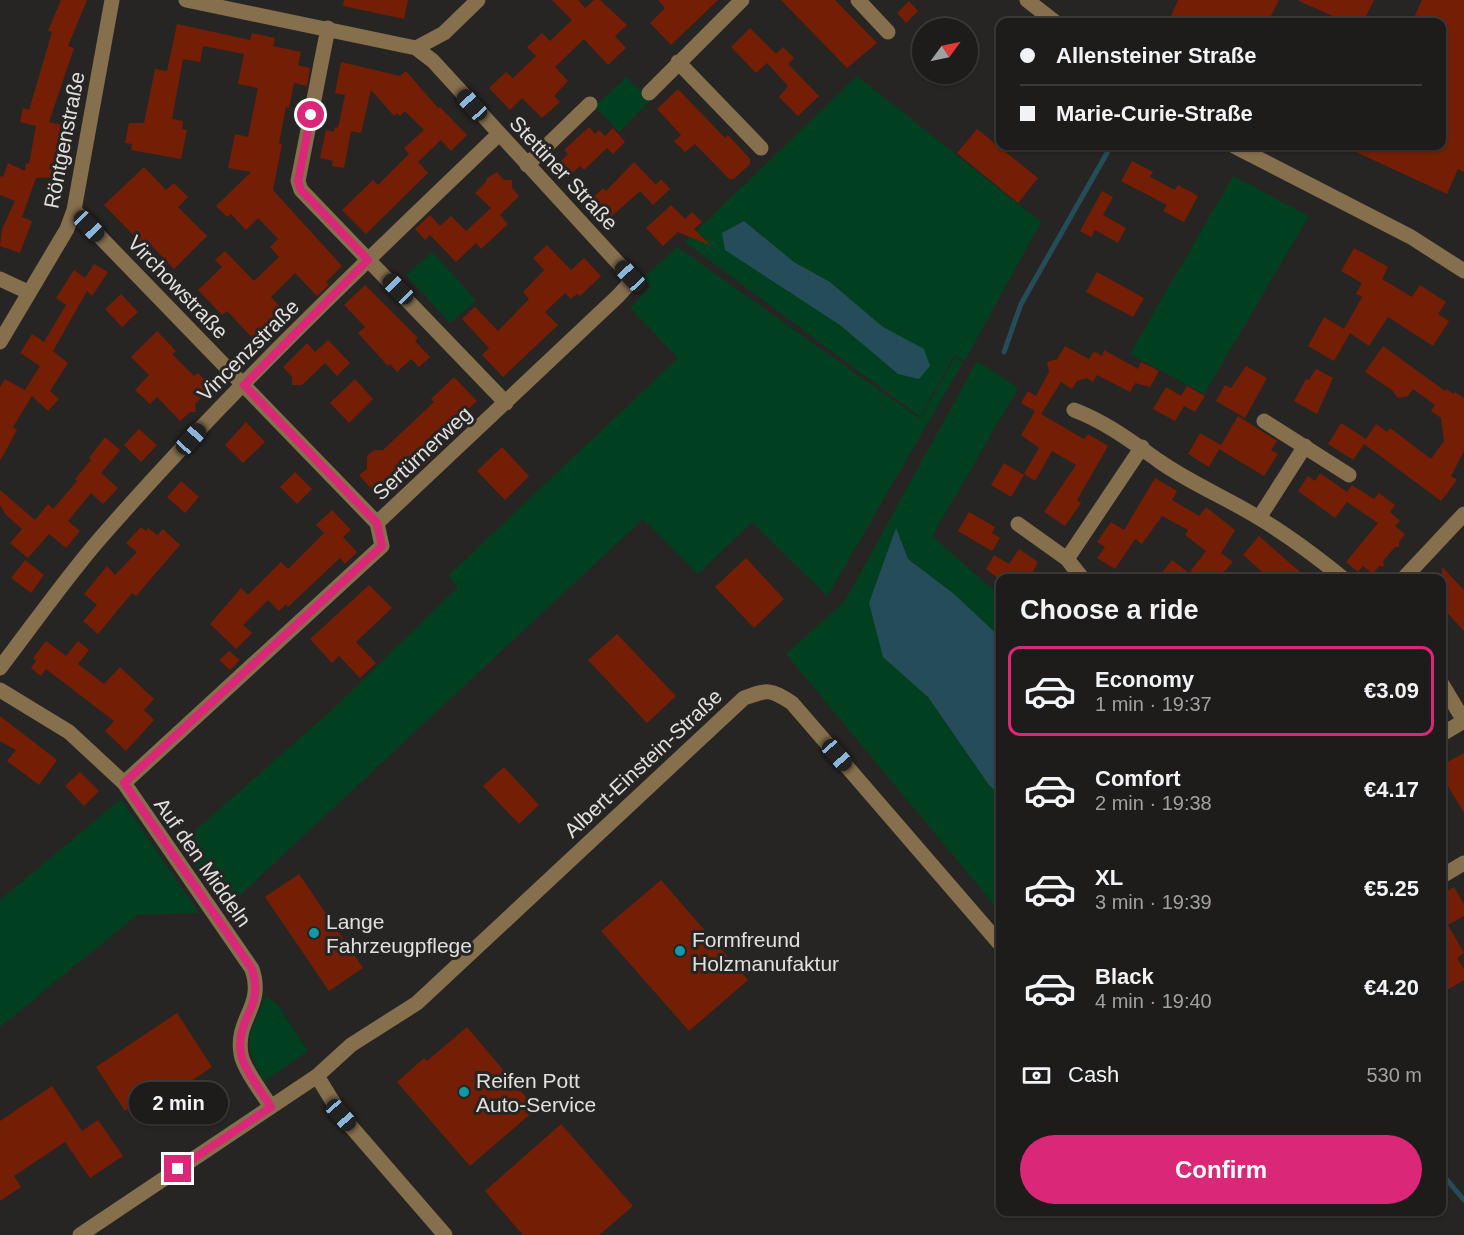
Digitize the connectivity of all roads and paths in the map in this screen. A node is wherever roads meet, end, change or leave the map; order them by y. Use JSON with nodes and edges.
{"nodes":[{"id":1,"x":112,"y":0,"type":"edge"},
{"id":2,"x":186,"y":0,"type":"edge"},
{"id":3,"x":478,"y":0,"type":"edge"},
{"id":4,"x":742,"y":0,"type":"edge"},
{"id":5,"x":858,"y":0,"type":"edge"},
{"id":6,"x":1027,"y":0,"type":"edge"},
{"id":7,"x":1050,"y":18,"type":"edge"},
{"id":8,"x":328,"y":28,"type":"junction"},
{"id":9,"x":888,"y":32,"type":"dead end"},
{"id":10,"x":416,"y":48,"type":"junction"},
{"id":11,"x":678,"y":62,"type":"junction"},
{"id":12,"x":649,"y":93,"type":"dead end"},
{"id":13,"x":590,"y":104,"type":"dead end"},
{"id":14,"x":499,"y":134,"type":"junction"},
{"id":15,"x":761,"y":148,"type":"dead end"},
{"id":16,"x":1242,"y":150,"type":"edge"},
{"id":17,"x":527,"y":165,"type":"junction"},
{"id":18,"x":74,"y":210,"type":"junction"},
{"id":19,"x":368,"y":260,"type":"junction"},
{"id":20,"x":1464,"y":271,"type":"edge"},
{"id":21,"x":630,"y":276,"type":"joint"},
{"id":22,"x":0,"y":279,"type":"edge"},
{"id":23,"x":28,"y":292,"type":"junction"},
{"id":24,"x":0,"y":342,"type":"edge"},
{"id":25,"x":244,"y":385,"type":"junction"},
{"id":26,"x":506,"y":403,"type":"junction"},
{"id":27,"x":1074,"y":410,"type":"dead end"},
{"id":28,"x":1264,"y":421,"type":"dead end"},
{"id":29,"x":1142,"y":447,"type":"junction"},
{"id":30,"x":1305,"y":447,"type":"junction"},
{"id":31,"x":1349,"y":475,"type":"dead end"},
{"id":32,"x":1464,"y":514,"type":"edge"},
{"id":33,"x":1259,"y":518,"type":"junction"},
{"id":34,"x":377,"y":523,"type":"junction"},
{"id":35,"x":1018,"y":525,"type":"dead end"},
{"id":36,"x":1067,"y":559,"type":"junction"},
{"id":37,"x":1079,"y":574,"type":"edge"},
{"id":38,"x":1338,"y":574,"type":"edge"},
{"id":39,"x":1408,"y":574,"type":"edge"},
{"id":40,"x":0,"y":668,"type":"edge"},
{"id":41,"x":0,"y":690,"type":"edge"},
{"id":42,"x":1446,"y":691,"type":"edge"},
{"id":43,"x":1464,"y":721,"type":"edge"},
{"id":44,"x":1446,"y":732,"type":"edge"},
{"id":45,"x":124,"y":783,"type":"junction"},
{"id":46,"x":1464,"y":863,"type":"edge"},
{"id":47,"x":1446,"y":874,"type":"edge"},
{"id":48,"x":996,"y":939,"type":"edge"},
{"id":49,"x":317,"y":1076,"type":"junction"},
{"id":50,"x":271,"y":1107,"type":"junction"},
{"id":51,"x":80,"y":1235,"type":"edge"},
{"id":52,"x":445,"y":1235,"type":"edge"}],
"edges":[{"from":1,"to":18,"type":"street","name":"Röntgenstraße"},
{"from":2,"to":8,"type":"street"},
{"from":3,"to":10,"type":"street"},
{"from":4,"to":11,"type":"street"},
{"from":5,"to":9,"type":"street"},
{"from":6,"to":7,"type":"street"},
{"from":8,"to":10,"type":"street"},
{"from":8,"to":19,"type":"street"},
{"from":10,"to":14,"type":"street","name":"Stettiner Straße"},
{"from":11,"to":12,"type":"street"},
{"from":11,"to":15,"type":"street"},
{"from":13,"to":17,"type":"street"},
{"from":14,"to":17,"type":"street","name":"Stettiner Straße"},
{"from":14,"to":19,"type":"street","name":"Vincenzstraße"},
{"from":16,"to":20,"type":"street"},
{"from":17,"to":21,"type":"street","name":"Stettiner Straße"},
{"from":18,"to":23,"type":"street","name":"Röntgenstraße"},
{"from":18,"to":25,"type":"street","name":"Virchowstraße"},
{"from":19,"to":25,"type":"street","name":"Vincenzstraße"},
{"from":19,"to":26,"type":"street"},
{"from":21,"to":26,"type":"street","name":"Sertürnerweg"},
{"from":22,"to":23,"type":"street"},
{"from":23,"to":24,"type":"street","name":"Röntgenstraße"},
{"from":25,"to":34,"type":"street","name":"Virchowstraße"},
{"from":25,"to":40,"type":"street","name":"Vincenzstraße"},
{"from":26,"to":34,"type":"street","name":"Sertürnerweg"},
{"from":27,"to":29,"type":"street"},
{"from":28,"to":30,"type":"street"},
{"from":29,"to":33,"type":"street"},
{"from":29,"to":36,"type":"street"},
{"from":30,"to":31,"type":"street"},
{"from":30,"to":33,"type":"street"},
{"from":32,"to":39,"type":"street"},
{"from":33,"to":38,"type":"street"},
{"from":34,"to":45,"type":"street","name":"Sertürnerweg"},
{"from":35,"to":36,"type":"street"},
{"from":36,"to":37,"type":"street"},
{"from":41,"to":45,"type":"street","name":"Auf den Middeln"},
{"from":42,"to":43,"type":"street"},
{"from":43,"to":44,"type":"street"},
{"from":45,"to":50,"type":"street","name":"Auf den Middeln"},
{"from":46,"to":47,"type":"street"},
{"from":48,"to":49,"type":"street","name":"Albert-Einstein-Straße"},
{"from":49,"to":50,"type":"street","name":"Albert-Einstein-Straße"},
{"from":49,"to":52,"type":"street"},
{"from":50,"to":51,"type":"street","name":"Albert-Einstein-Straße"}]}
